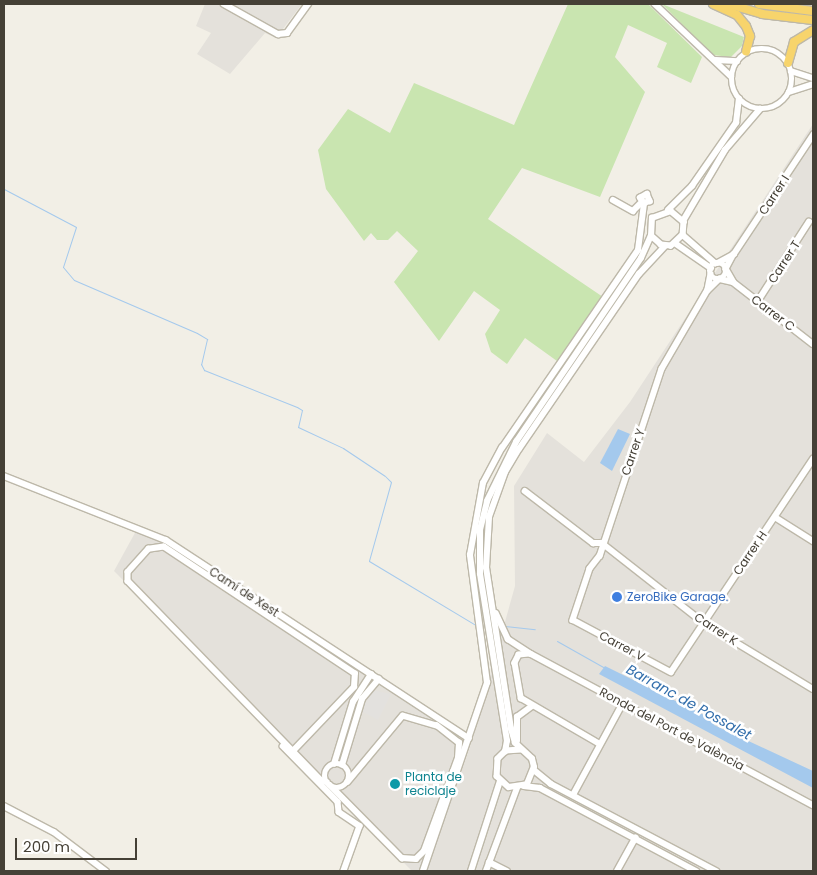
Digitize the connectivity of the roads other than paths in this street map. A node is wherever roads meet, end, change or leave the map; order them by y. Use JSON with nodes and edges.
{"nodes":[{"id":1,"x":224,"y":4,"type":"edge"},
{"id":2,"x":308,"y":4,"type":"edge"},
{"id":3,"x":655,"y":4,"type":"edge"},
{"id":4,"x":713,"y":4,"type":"edge"},
{"id":5,"x":728,"y":4,"type":"edge"},
{"id":6,"x":759,"y":4,"type":"edge"},
{"id":7,"x":813,"y":11,"type":"edge"},
{"id":8,"x":813,"y":20,"type":"edge"},
{"id":9,"x":813,"y":30,"type":"edge"},
{"id":10,"x":746,"y":52,"type":"junction"},
{"id":11,"x":715,"y":60,"type":"junction"},
{"id":12,"x":737,"y":61,"type":"junction"},
{"id":13,"x":788,"y":63,"type":"junction"},
{"id":14,"x":791,"y":71,"type":"junction"},
{"id":15,"x":731,"y":76,"type":"junction"},
{"id":16,"x":813,"y":78,"type":"edge"},
{"id":17,"x":813,"y":84,"type":"edge"},
{"id":18,"x":789,"y":92,"type":"junction"},
{"id":19,"x":739,"y":99,"type":"junction"},
{"id":20,"x":760,"y":109,"type":"junction"},
{"id":21,"x":813,"y":135,"type":"edge"},
{"id":22,"x":613,"y":200,"type":"dead end"},
{"id":23,"x":644,"y":203,"type":"junction"},
{"id":24,"x":668,"y":210,"type":"junction"},
{"id":25,"x":656,"y":213,"type":"junction"},
{"id":26,"x":683,"y":221,"type":"junction"},
{"id":27,"x":809,"y":222,"type":"dead end"},
{"id":28,"x":683,"y":235,"type":"junction"},
{"id":29,"x":651,"y":236,"type":"junction"},
{"id":30,"x":675,"y":243,"type":"junction"},
{"id":31,"x":665,"y":246,"type":"junction"},
{"id":32,"x":734,"y":254,"type":"junction"},
{"id":33,"x":716,"y":263,"type":"junction"},
{"id":34,"x":726,"y":269,"type":"junction"},
{"id":35,"x":711,"y":271,"type":"junction"},
{"id":36,"x":719,"y":279,"type":"junction"},
{"id":37,"x":733,"y":282,"type":"junction"},
{"id":38,"x":708,"y":290,"type":"junction"},
{"id":39,"x":758,"y":302,"type":"junction"},
{"id":40,"x":813,"y":344,"type":"edge"},
{"id":41,"x":813,"y":459,"type":"edge"},
{"id":42,"x":4,"y":476,"type":"edge"},
{"id":43,"x":526,"y":491,"type":"dead end"},
{"id":44,"x":497,"y":492,"type":"junction"},
{"id":45,"x":775,"y":517,"type":"junction"},
{"id":46,"x":813,"y":541,"type":"edge"},
{"id":47,"x":602,"y":543,"type":"junction"},
{"id":48,"x":573,"y":620,"type":"joint"},
{"id":49,"x":704,"y":623,"type":"junction"},
{"id":50,"x":531,"y":654,"type":"junction"},
{"id":51,"x":671,"y":672,"type":"joint"},
{"id":52,"x":371,"y":674,"type":"junction"},
{"id":53,"x":379,"y":679,"type":"junction"},
{"id":54,"x":813,"y":689,"type":"edge"},
{"id":55,"x":622,"y":703,"type":"junction"},
{"id":56,"x":531,"y":707,"type":"junction"},
{"id":57,"x":469,"y":738,"type":"junction"},
{"id":58,"x":600,"y":744,"type":"junction"},
{"id":59,"x":283,"y":746,"type":"dead end"},
{"id":60,"x":519,"y":748,"type":"junction"},
{"id":61,"x":294,"y":750,"type":"junction"},
{"id":62,"x":504,"y":752,"type":"junction"},
{"id":63,"x":334,"y":764,"type":"junction"},
{"id":64,"x":344,"y":766,"type":"junction"},
{"id":65,"x":311,"y":768,"type":"junction"},
{"id":66,"x":357,"y":769,"type":"junction"},
{"id":67,"x":534,"y":770,"type":"junction"},
{"id":68,"x":326,"y":771,"type":"junction"},
{"id":69,"x":500,"y":781,"type":"junction"},
{"id":70,"x":348,"y":782,"type":"junction"},
{"id":71,"x":328,"y":784,"type":"junction"},
{"id":72,"x":524,"y":786,"type":"junction"},
{"id":73,"x":342,"y":787,"type":"junction"},
{"id":74,"x":517,"y":788,"type":"junction"},
{"id":75,"x":573,"y":796,"type":"junction"},
{"id":76,"x":345,"y":802,"type":"junction"},
{"id":77,"x":813,"y":805,"type":"edge"},
{"id":78,"x":4,"y":806,"type":"edge"},
{"id":79,"x":635,"y":838,"type":"junction"},
{"id":80,"x":489,"y":862,"type":"junction"},
{"id":81,"x":106,"y":871,"type":"edge"},
{"id":82,"x":344,"y":871,"type":"edge"},
{"id":83,"x":423,"y":871,"type":"edge"},
{"id":84,"x":470,"y":871,"type":"edge"},
{"id":85,"x":486,"y":871,"type":"edge"},
{"id":86,"x":507,"y":871,"type":"edge"},
{"id":87,"x":617,"y":871,"type":"edge"},
{"id":88,"x":696,"y":871,"type":"edge"},
{"id":89,"x":716,"y":871,"type":"edge"}],
"edges":[{"from":1,"to":2,"type":"street"},
{"from":3,"to":11,"type":"street"},
{"from":4,"to":10,"type":"highway"},
{"from":5,"to":8,"type":"highway"},
{"from":6,"to":7,"type":"highway"},
{"from":9,"to":13,"type":"highway"},
{"from":10,"to":12,"type":"street"},
{"from":10,"to":13,"type":"street"},
{"from":11,"to":12,"type":"street"},
{"from":11,"to":15,"type":"street"},
{"from":12,"to":15,"type":"street"},
{"from":13,"to":14,"type":"street"},
{"from":14,"to":16,"type":"street"},
{"from":14,"to":18,"type":"street"},
{"from":15,"to":19,"type":"street"},
{"from":17,"to":18,"type":"street"},
{"from":18,"to":20,"type":"street"},
{"from":19,"to":20,"type":"street"},
{"from":19,"to":24,"type":"street"},
{"from":20,"to":26,"type":"street"},
{"from":21,"to":32,"type":"street","name":"Carrer I"},
{"from":22,"to":23,"type":"street"},
{"from":23,"to":25,"type":"street"},
{"from":23,"to":57,"type":"street"},
{"from":24,"to":25,"type":"street"},
{"from":24,"to":26,"type":"street"},
{"from":25,"to":29,"type":"street"},
{"from":26,"to":28,"type":"street"},
{"from":27,"to":39,"type":"street","name":"Carrer T"},
{"from":28,"to":30,"type":"street"},
{"from":28,"to":33,"type":"street"},
{"from":29,"to":31,"type":"street"},
{"from":29,"to":62,"type":"street"},
{"from":30,"to":31,"type":"street"},
{"from":30,"to":35,"type":"street"},
{"from":31,"to":44,"type":"street"},
{"from":32,"to":33,"type":"street","name":"Carrer I"},
{"from":32,"to":34,"type":"street","name":"Carrer I"},
{"from":33,"to":34,"type":"street"},
{"from":33,"to":35,"type":"street","name":"Carrer I"},
{"from":34,"to":36,"type":"street","name":"Carrer I"},
{"from":34,"to":37,"type":"street","name":"Carrer C"},
{"from":35,"to":36,"type":"street"},
{"from":35,"to":38,"type":"street","name":"Carrer Y"},
{"from":36,"to":37,"type":"street","name":"Carrer C"},
{"from":36,"to":38,"type":"street","name":"Carrer Y"},
{"from":37,"to":39,"type":"street","name":"Carrer C"},
{"from":38,"to":47,"type":"street","name":"Carrer Y"},
{"from":39,"to":40,"type":"street","name":"Carrer C"},
{"from":41,"to":45,"type":"street","name":"Carrer H"},
{"from":42,"to":52,"type":"street","name":"Camí de Xest"},
{"from":43,"to":47,"type":"street","name":"Carrer K"},
{"from":44,"to":50,"type":"street","name":"Ronda del Port de València"},
{"from":44,"to":60,"type":"street"},
{"from":45,"to":46,"type":"street"},
{"from":45,"to":49,"type":"street","name":"Carrer H"},
{"from":47,"to":48,"type":"street","name":"Carrer Y"},
{"from":47,"to":49,"type":"street","name":"Carrer K"},
{"from":48,"to":51,"type":"street","name":"Carrer V"},
{"from":49,"to":51,"type":"street","name":"Carrer H"},
{"from":49,"to":54,"type":"street","name":"Carrer K"},
{"from":50,"to":55,"type":"street","name":"Ronda del Port de València"},
{"from":50,"to":56,"type":"street"},
{"from":52,"to":53,"type":"street","name":"Camí de Xest"},
{"from":52,"to":63,"type":"street"},
{"from":53,"to":57,"type":"street","name":"Camí de Xest"},
{"from":53,"to":64,"type":"street"},
{"from":55,"to":58,"type":"street"},
{"from":55,"to":77,"type":"street","name":"Ronda del Port de València"},
{"from":56,"to":58,"type":"street"},
{"from":56,"to":60,"type":"street"},
{"from":57,"to":83,"type":"street"},
{"from":58,"to":75,"type":"street"},
{"from":59,"to":82,"type":"street"},
{"from":60,"to":62,"type":"street"},
{"from":60,"to":67,"type":"street"},
{"from":61,"to":61,"type":"street"},
{"from":61,"to":65,"type":"street"},
{"from":62,"to":69,"type":"street"},
{"from":63,"to":64,"type":"street"},
{"from":63,"to":68,"type":"street"},
{"from":64,"to":66,"type":"street"},
{"from":64,"to":70,"type":"street"},
{"from":65,"to":68,"type":"street"},
{"from":65,"to":71,"type":"street"},
{"from":66,"to":70,"type":"street"},
{"from":66,"to":76,"type":"street"},
{"from":67,"to":72,"type":"street"},
{"from":67,"to":75,"type":"street"},
{"from":68,"to":71,"type":"street"},
{"from":69,"to":74,"type":"street"},
{"from":69,"to":84,"type":"street"},
{"from":70,"to":73,"type":"street"},
{"from":71,"to":73,"type":"street"},
{"from":71,"to":76,"type":"street"},
{"from":72,"to":74,"type":"street"},
{"from":72,"to":79,"type":"street"},
{"from":73,"to":76,"type":"street"},
{"from":74,"to":80,"type":"street"},
{"from":75,"to":89,"type":"street"},
{"from":78,"to":81,"type":"street"},
{"from":79,"to":87,"type":"street"},
{"from":79,"to":88,"type":"street"},
{"from":80,"to":85,"type":"street"},
{"from":80,"to":86,"type":"street"}]}
